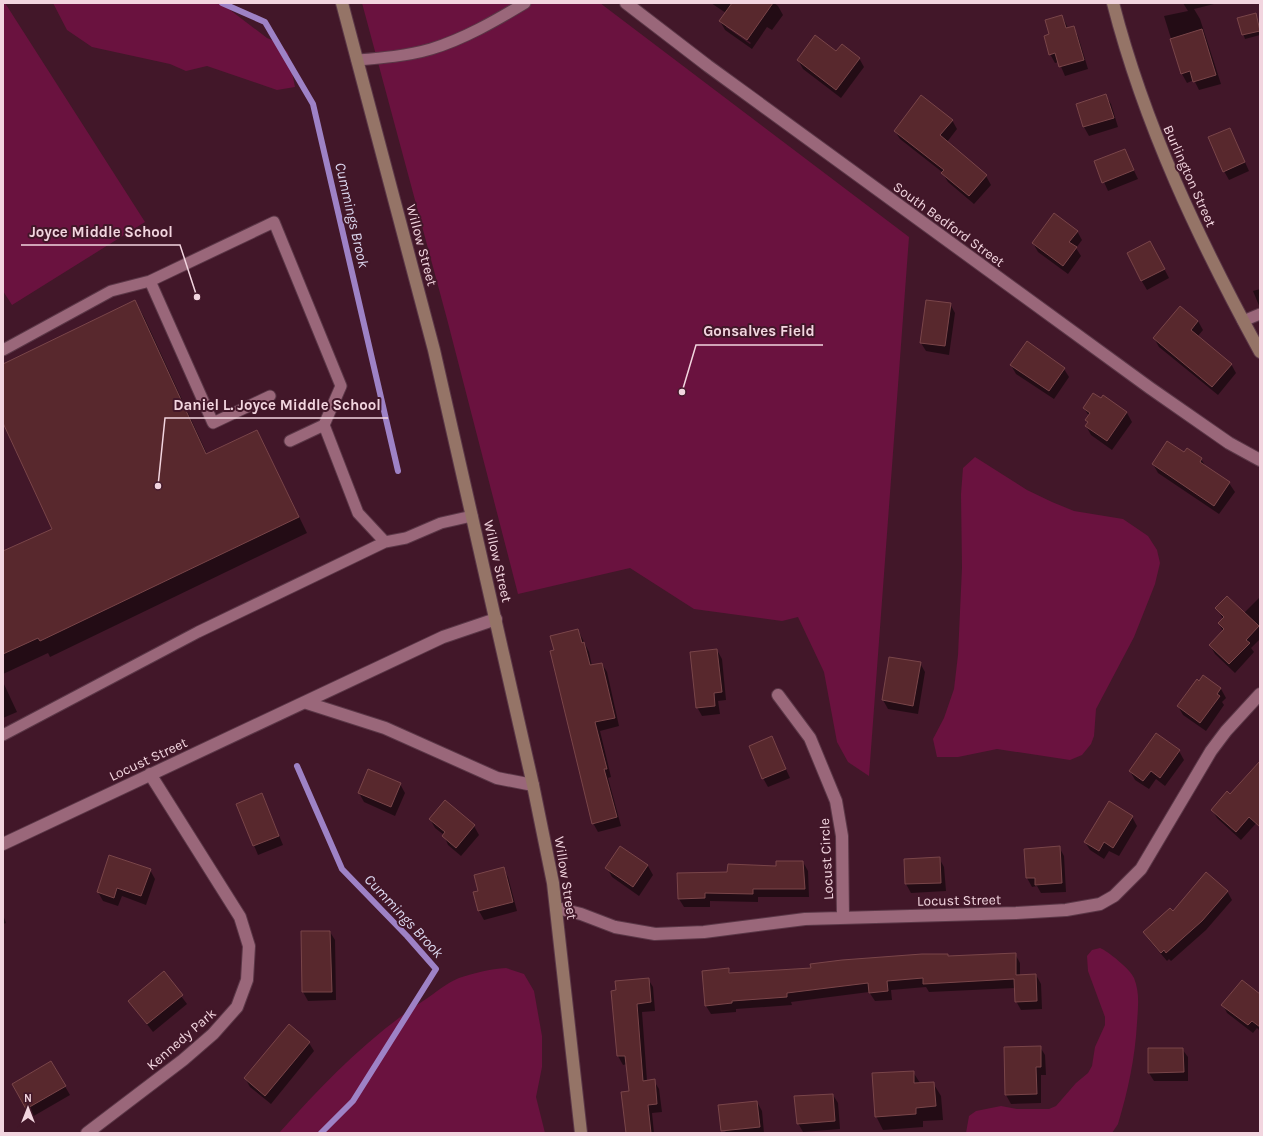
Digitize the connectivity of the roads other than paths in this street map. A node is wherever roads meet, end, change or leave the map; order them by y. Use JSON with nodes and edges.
{"nodes":[{"id":1,"x":342,"y":3,"type":"edge"},
{"id":2,"x":525,"y":3,"type":"edge"},
{"id":3,"x":626,"y":3,"type":"edge"},
{"id":4,"x":1113,"y":3,"type":"edge"},
{"id":5,"x":357,"y":60,"type":"junction"},
{"id":6,"x":150,"y":281,"type":"junction"},
{"id":7,"x":1260,"y":314,"type":"edge"},
{"id":8,"x":1243,"y":322,"type":"junction"},
{"id":9,"x":3,"y":350,"type":"edge"},
{"id":10,"x":1260,"y":352,"type":"edge"},
{"id":11,"x":270,"y":396,"type":"dead end"},
{"id":12,"x":324,"y":424,"type":"junction"},
{"id":13,"x":290,"y":441,"type":"dead end"},
{"id":14,"x":1260,"y":460,"type":"edge"},
{"id":15,"x":472,"y":516,"type":"junction"},
{"id":16,"x":385,"y":542,"type":"junction"},
{"id":17,"x":496,"y":619,"type":"junction"},
{"id":18,"x":1260,"y":694,"type":"edge"},
{"id":19,"x":778,"y":695,"type":"dead end"},
{"id":20,"x":307,"y":703,"type":"junction"},
{"id":21,"x":3,"y":735,"type":"edge"},
{"id":22,"x":150,"y":774,"type":"junction"},
{"id":23,"x":533,"y":785,"type":"junction"},
{"id":24,"x":3,"y":844,"type":"edge"},
{"id":25,"x":557,"y":908,"type":"junction"},
{"id":26,"x":843,"y":917,"type":"junction"},
{"id":27,"x":86,"y":1133,"type":"edge"},
{"id":28,"x":581,"y":1133,"type":"edge"}],
"edges":[{"from":1,"to":5,"type":"street","name":"Willow Street"},
{"from":2,"to":5,"type":"lane"},
{"from":3,"to":14,"type":"street","name":"South Bedford Street"},
{"from":4,"to":8,"type":"street","name":"Burlington Street"},
{"from":5,"to":15,"type":"street","name":"Willow Street"},
{"from":6,"to":9,"type":"lane"},
{"from":6,"to":11,"type":"lane"},
{"from":6,"to":12,"type":"lane"},
{"from":7,"to":8,"type":"lane"},
{"from":8,"to":10,"type":"street","name":"Burlington Street"},
{"from":12,"to":13,"type":"lane"},
{"from":12,"to":16,"type":"lane"},
{"from":15,"to":16,"type":"lane"},
{"from":15,"to":17,"type":"street","name":"Willow Street"},
{"from":16,"to":21,"type":"lane"},
{"from":17,"to":20,"type":"street","name":"Locust Street"},
{"from":17,"to":23,"type":"street","name":"Willow Street"},
{"from":18,"to":26,"type":"street","name":"Locust Street"},
{"from":19,"to":26,"type":"street","name":"Locust Circle"},
{"from":20,"to":22,"type":"street","name":"Locust Street"},
{"from":20,"to":23,"type":"street"},
{"from":22,"to":24,"type":"street","name":"Locust Street"},
{"from":22,"to":27,"type":"street","name":"Kennedy Park"},
{"from":23,"to":25,"type":"street","name":"Willow Street"},
{"from":25,"to":26,"type":"street","name":"Locust Street"},
{"from":25,"to":28,"type":"street","name":"Willow Street"}]}
